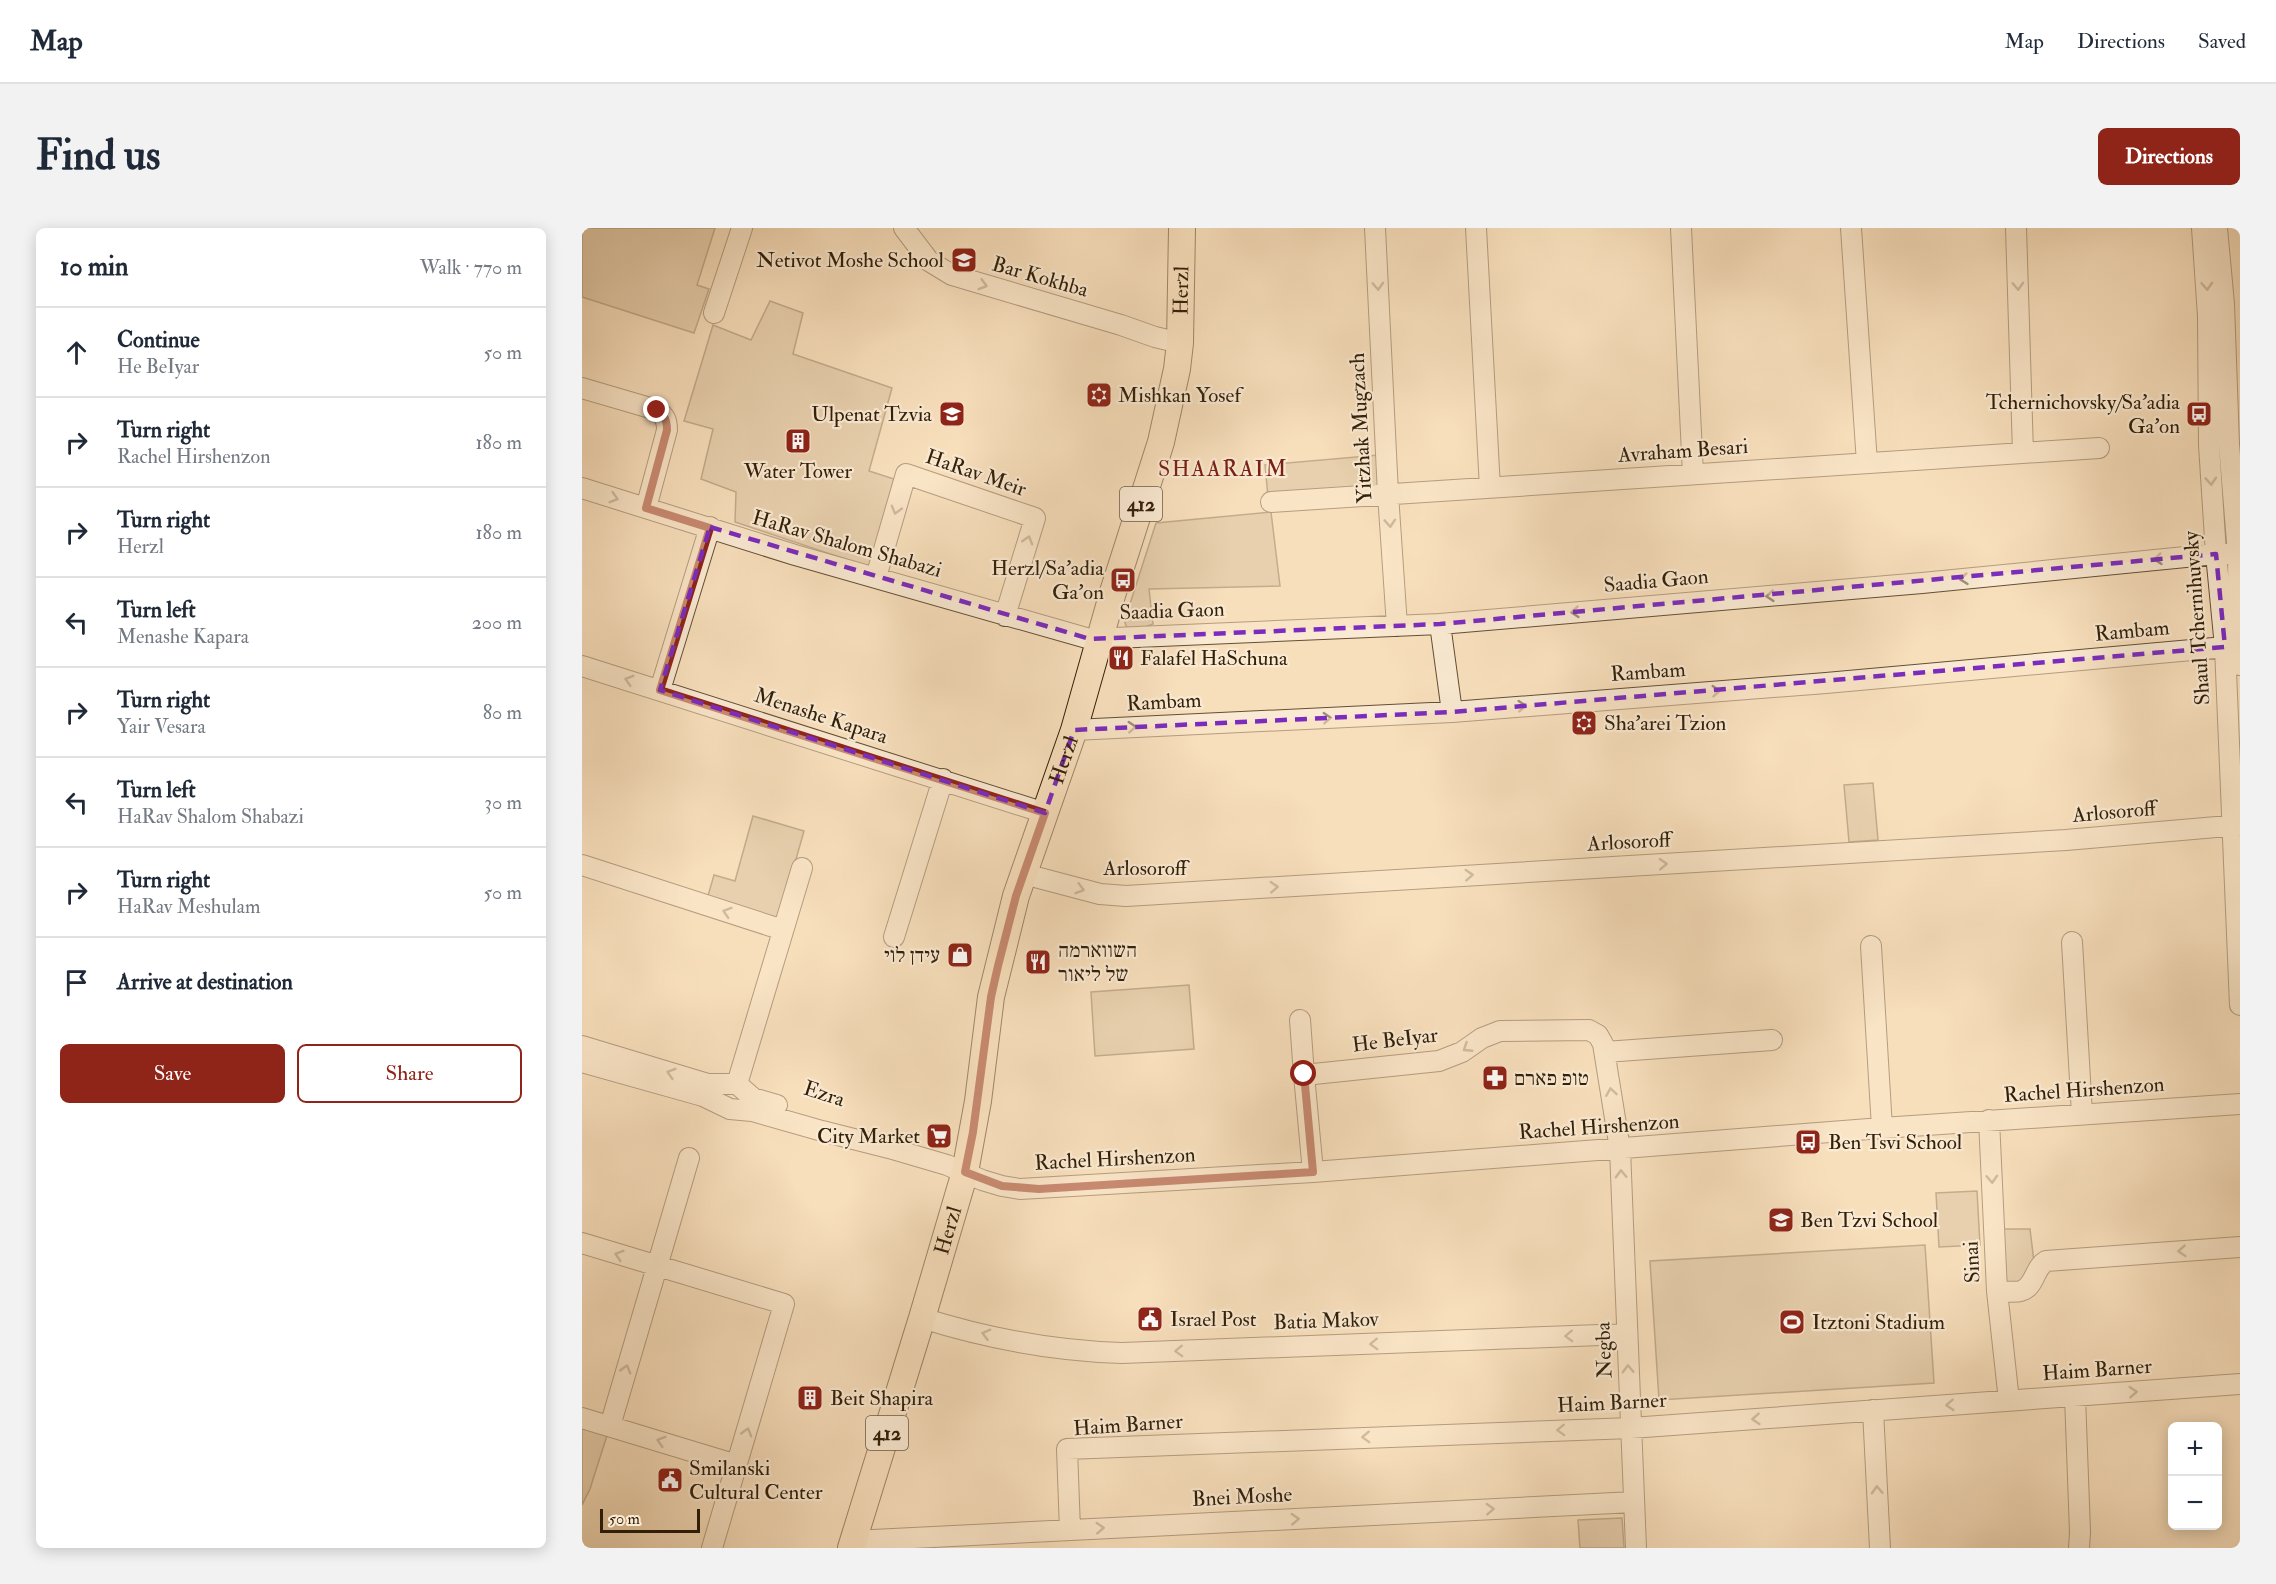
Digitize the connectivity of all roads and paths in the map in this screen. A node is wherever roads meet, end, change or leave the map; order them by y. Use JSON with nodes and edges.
{"nodes":[{"id":1,"x":742,"y":228,"type":"edge"},
{"id":2,"x":904,"y":228,"type":"edge"},
{"id":3,"x":1375,"y":228,"type":"edge"},
{"id":4,"x":1476,"y":228,"type":"edge"},
{"id":5,"x":1681,"y":228,"type":"edge"},
{"id":6,"x":1851,"y":228,"type":"edge"},
{"id":7,"x":2016,"y":228,"type":"edge"},
{"id":8,"x":2202,"y":228,"type":"edge"},
{"id":9,"x":2217,"y":228,"type":"edge"},
{"id":10,"x":1183,"y":234,"type":"edge"},
{"id":11,"x":714,"y":313,"type":"dead end"},
{"id":12,"x":1180,"y":343,"type":"junction"},
{"id":13,"x":582,"y":388,"type":"edge"},
{"id":14,"x":2099,"y":448,"type":"dead end"},
{"id":15,"x":2023,"y":453,"type":"junction"},
{"id":16,"x":1867,"y":463,"type":"junction"},
{"id":17,"x":1693,"y":474,"type":"junction"},
{"id":18,"x":582,"y":488,"type":"edge"},
{"id":19,"x":1490,"y":488,"type":"junction"},
{"id":20,"x":1388,"y":494,"type":"junction"},
{"id":21,"x":1271,"y":502,"type":"dead end"},
{"id":22,"x":646,"y":508,"type":"junction"},
{"id":23,"x":710,"y":528,"type":"junction"},
{"id":24,"x":2238,"y":537,"type":"edge"},
{"id":25,"x":2216,"y":554,"type":"junction"},
{"id":26,"x":876,"y":577,"type":"junction"},
{"id":27,"x":1005,"y":616,"type":"junction"},
{"id":28,"x":1440,"y":624,"type":"junction"},
{"id":29,"x":1397,"y":626,"type":"junction"},
{"id":30,"x":1100,"y":638,"type":"junction"},
{"id":31,"x":2235,"y":649,"type":"edge"},
{"id":32,"x":582,"y":666,"type":"edge"},
{"id":33,"x":660,"y":690,"type":"junction"},
{"id":34,"x":2240,"y":698,"type":"edge"},
{"id":35,"x":1452,"y":711,"type":"junction"},
{"id":36,"x":1074,"y":730,"type":"junction"},
{"id":37,"x":943,"y":779,"type":"junction"},
{"id":38,"x":1045,"y":813,"type":"junction"},
{"id":39,"x":2236,"y":825,"type":"edge"},
{"id":40,"x":582,"y":865,"type":"edge"},
{"id":41,"x":802,"y":868,"type":"dead end"},
{"id":42,"x":1024,"y":874,"type":"junction"},
{"id":43,"x":783,"y":930,"type":"junction"},
{"id":44,"x":894,"y":937,"type":"dead end"},
{"id":45,"x":2072,"y":942,"type":"dead end"},
{"id":46,"x":1871,"y":946,"type":"dead end"},
{"id":47,"x":2240,"y":1005,"type":"edge"},
{"id":48,"x":1300,"y":1020,"type":"dead end"},
{"id":49,"x":1772,"y":1040,"type":"dead end"},
{"id":50,"x":582,"y":1046,"type":"edge"},
{"id":51,"x":1605,"y":1052,"type":"junction"},
{"id":52,"x":582,"y":1062,"type":"edge"},
{"id":53,"x":1304,"y":1074,"type":"junction"},
{"id":54,"x":736,"y":1086,"type":"junction"},
{"id":55,"x":2240,"y":1104,"type":"edge"},
{"id":56,"x":731,"y":1107,"type":"junction"},
{"id":57,"x":2082,"y":1114,"type":"junction"},
{"id":58,"x":1989,"y":1120,"type":"junction"},
{"id":59,"x":1882,"y":1128,"type":"junction"},
{"id":60,"x":889,"y":1148,"type":"junction"},
{"id":61,"x":1620,"y":1149,"type":"junction"},
{"id":62,"x":689,"y":1158,"type":"dead end"},
{"id":63,"x":965,"y":1172,"type":"junction"},
{"id":64,"x":1313,"y":1172,"type":"junction"},
{"id":65,"x":582,"y":1243,"type":"edge"},
{"id":66,"x":2240,"y":1247,"type":"edge"},
{"id":67,"x":656,"y":1266,"type":"junction"},
{"id":68,"x":1997,"y":1291,"type":"junction"},
{"id":69,"x":922,"y":1318,"type":"junction"},
{"id":70,"x":1627,"y":1334,"type":"junction"},
{"id":71,"x":2240,"y":1384,"type":"edge"},
{"id":72,"x":2075,"y":1396,"type":"junction"},
{"id":73,"x":2008,"y":1401,"type":"junction"},
{"id":74,"x":1873,"y":1410,"type":"junction"},
{"id":75,"x":582,"y":1418,"type":"edge"},
{"id":76,"x":610,"y":1426,"type":"junction"},
{"id":77,"x":1631,"y":1428,"type":"junction"},
{"id":78,"x":737,"y":1465,"type":"junction"},
{"id":79,"x":1634,"y":1502,"type":"junction"},
{"id":80,"x":1070,"y":1530,"type":"junction"},
{"id":81,"x":852,"y":1545,"type":"edge"},
{"id":82,"x":712,"y":1548,"type":"edge"},
{"id":83,"x":1636,"y":1548,"type":"edge"},
{"id":84,"x":1880,"y":1548,"type":"edge"},
{"id":85,"x":2079,"y":1548,"type":"edge"}],
"edges":[{"from":1,"to":11,"type":"street"},
{"from":2,"to":12,"type":"street","name":"Bar Kokhba","one_way":true},
{"from":3,"to":20,"type":"street","name":"Yitzhak Mugzach","one_way":true},
{"from":4,"to":19,"type":"street"},
{"from":5,"to":17,"type":"street"},
{"from":6,"to":16,"type":"street"},
{"from":7,"to":15,"type":"street","one_way":true},
{"from":8,"to":25,"type":"street","name":"Shaul Tchernihuvsky","one_way":true},
{"from":9,"to":24,"type":"street","name":"Shaul Tchernihuvsky"},
{"from":10,"to":12,"type":"main road","name":"Herzl","number":"412"},
{"from":12,"to":30,"type":"main road","name":"Herzl","number":"412"},
{"from":13,"to":22,"type":"street"},
{"from":14,"to":15,"type":"street","name":"Avraham Besari"},
{"from":15,"to":16,"type":"street","name":"Avraham Besari"},
{"from":16,"to":17,"type":"street","name":"Avraham Besari"},
{"from":17,"to":19,"type":"street","name":"Avraham Besari"},
{"from":18,"to":22,"type":"street","name":"HaRav Shalom Shabazi","one_way":true},
{"from":19,"to":20,"type":"street","name":"Avraham Besari"},
{"from":20,"to":21,"type":"street","name":"Avraham Besari"},
{"from":20,"to":29,"type":"street","name":"Yitzhak Mugzach","one_way":true},
{"from":22,"to":23,"type":"street","name":"HaRav Shalom Shabazi"},
{"from":23,"to":26,"type":"street","name":"HaRav Shalom Shabazi"},
{"from":23,"to":33,"type":"street"},
{"from":24,"to":25,"type":"street","name":"Saadia Gaon"},
{"from":24,"to":31,"type":"street","name":"Shaul Tchernihuvsky"},
{"from":25,"to":28,"type":"street","name":"Saadia Gaon","one_way":true},
{"from":25,"to":31,"type":"street","name":"Shaul Tchernihuvsky"},
{"from":26,"to":27,"type":"street","name":"HaRav Shalom Shabazi"},
{"from":27,"to":26,"type":"street","name":"HaRav Meir","one_way":true},
{"from":27,"to":30,"type":"street","name":"HaRav Shalom Shabazi"},
{"from":28,"to":29,"type":"street","name":"Saadia Gaon"},
{"from":28,"to":35,"type":"street"},
{"from":29,"to":30,"type":"street","name":"Saadia Gaon"},
{"from":30,"to":36,"type":"main road","name":"Herzl","number":"412"},
{"from":31,"to":34,"type":"street","name":"Shaul Tchernihuvsky"},
{"from":35,"to":31,"type":"street","name":"Rambam","one_way":true},
{"from":31,"to":39,"type":"street","name":"Shaul Tchernihuvsky"},
{"from":33,"to":32,"type":"street","name":"Menashe Kapara","one_way":true},
{"from":33,"to":37,"type":"street","name":"Menashe Kapara"},
{"from":36,"to":35,"type":"street","name":"Rambam","one_way":true},
{"from":36,"to":38,"type":"main road","name":"Herzl","number":"412"},
{"from":37,"to":38,"type":"street","name":"Menashe Kapara"},
{"from":37,"to":44,"type":"street"},
{"from":38,"to":42,"type":"main road","name":"Herzl","number":"412"},
{"from":42,"to":39,"type":"street","name":"Arlosoroff","one_way":true},
{"from":39,"to":47,"type":"street","name":"Shaul Tchernihuvsky"},
{"from":43,"to":40,"type":"street","one_way":true},
{"from":41,"to":43,"type":"street"},
{"from":42,"to":63,"type":"main road","name":"Herzl","number":"412"},
{"from":43,"to":54,"type":"street"},
{"from":45,"to":57,"type":"street"},
{"from":46,"to":59,"type":"street"},
{"from":48,"to":53,"type":"street"},
{"from":49,"to":51,"type":"street"},
{"from":54,"to":50,"type":"street","name":"Ezra","one_way":true},
{"from":51,"to":53,"type":"street","name":"He BeIyar","one_way":true},
{"from":61,"to":51,"type":"street","name":"He BeIyar","one_way":true},
{"from":52,"to":56,"type":"street","name":"Ezra"},
{"from":53,"to":64,"type":"street"},
{"from":54,"to":56,"type":"street"},
{"from":54,"to":60,"type":"street","name":"Ezra"},
{"from":55,"to":57,"type":"street","name":"Rachel Hirshenzon"},
{"from":56,"to":60,"type":"street","name":"Ezra"},
{"from":57,"to":58,"type":"street","name":"Rachel Hirshenzon"},
{"from":58,"to":59,"type":"street","name":"Rachel Hirshenzon"},
{"from":58,"to":68,"type":"street","name":"Sinai","one_way":true},
{"from":59,"to":61,"type":"street","name":"Rachel Hirshenzon"},
{"from":60,"to":63,"type":"street","name":"Ezra"},
{"from":61,"to":64,"type":"street","name":"Rachel Hirshenzon"},
{"from":70,"to":61,"type":"street","name":"Negba","one_way":true},
{"from":62,"to":67,"type":"street"},
{"from":63,"to":64,"type":"street","name":"Rachel Hirshenzon"},
{"from":63,"to":69,"type":"main road","name":"Herzl","number":"412"},
{"from":67,"to":65,"type":"street","one_way":true},
{"from":66,"to":68,"type":"street","one_way":true},
{"from":76,"to":67,"type":"street","one_way":true},
{"from":78,"to":67,"type":"street","one_way":true},
{"from":68,"to":73,"type":"street","name":"Sinai"},
{"from":70,"to":69,"type":"street","name":"Batia Makov","one_way":true},
{"from":69,"to":81,"type":"main road","name":"Herzl","number":"412"},
{"from":77,"to":70,"type":"street","name":"Negba","one_way":true},
{"from":72,"to":71,"type":"street","name":"Haim Barner","one_way":true},
{"from":72,"to":73,"type":"street","name":"Haim Barner"},
{"from":72,"to":85,"type":"street"},
{"from":73,"to":74,"type":"street","name":"Haim Barner","one_way":true},
{"from":74,"to":77,"type":"street","name":"Haim Barner","one_way":true},
{"from":84,"to":74,"type":"street","one_way":true},
{"from":75,"to":76,"type":"street"},
{"from":78,"to":76,"type":"street","one_way":true},
{"from":77,"to":79,"type":"street","name":"Negba"},
{"from":77,"to":80,"type":"street","name":"Haim Barner","one_way":true},
{"from":78,"to":82,"type":"street"},
{"from":80,"to":79,"type":"street","name":"Bnei Moshe","one_way":true},
{"from":79,"to":83,"type":"street","name":"Negba"},
{"from":80,"to":81,"type":"street","name":"Bnei Moshe"}]}
